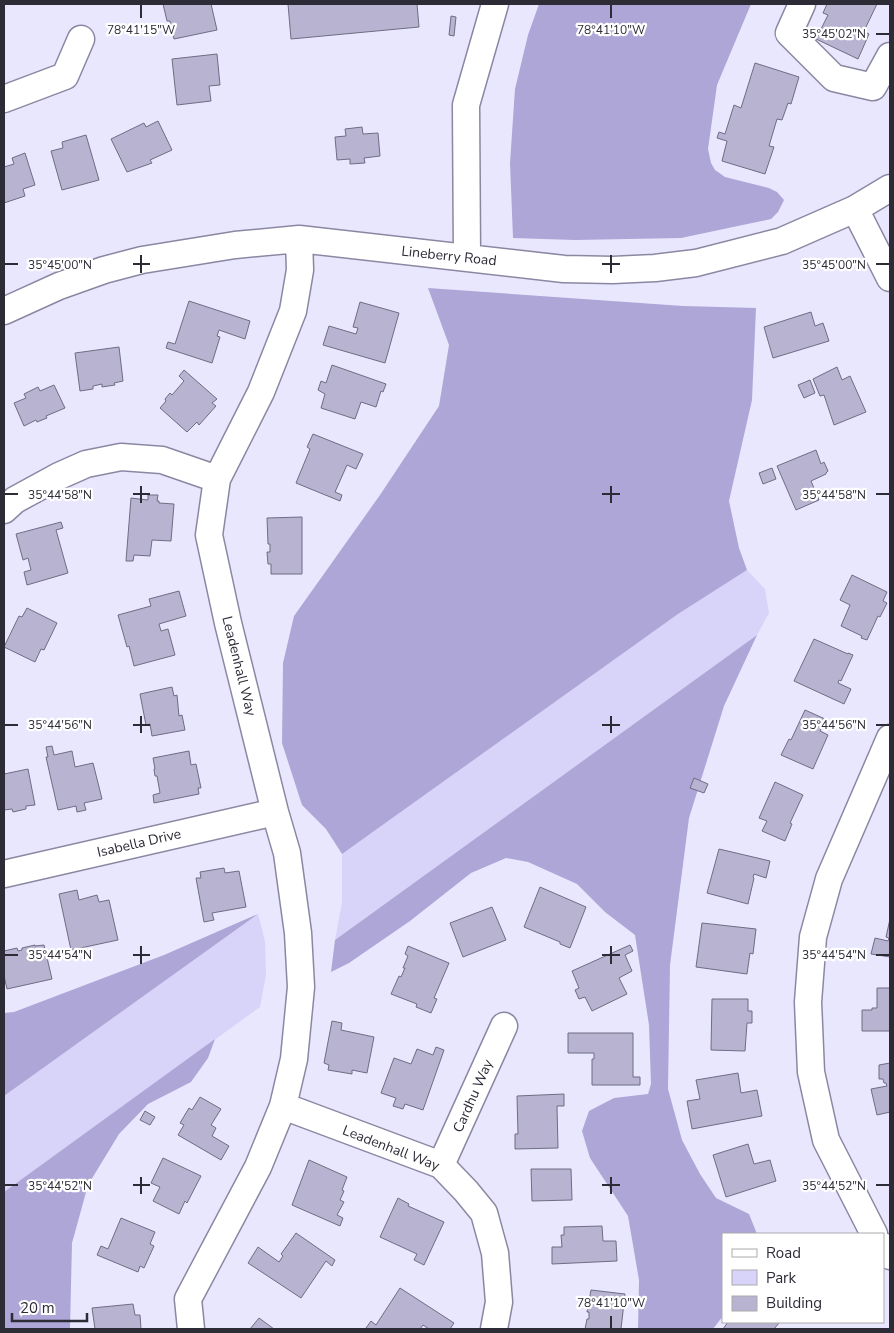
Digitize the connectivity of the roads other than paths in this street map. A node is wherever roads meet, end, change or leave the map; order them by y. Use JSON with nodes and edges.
{"nodes":[{"id":1,"x":495,"y":4,"type":"edge"},
{"id":2,"x":802,"y":4,"type":"edge"},
{"id":3,"x":81,"y":39,"type":"dead end"},
{"id":4,"x":890,"y":56,"type":"edge"},
{"id":5,"x":4,"y":99,"type":"edge"},
{"id":6,"x":890,"y":188,"type":"edge"},
{"id":7,"x":856,"y":209,"type":"junction"},
{"id":8,"x":299,"y":239,"type":"junction"},
{"id":9,"x":466,"y":258,"type":"junction"},
{"id":10,"x":890,"y":278,"type":"edge"},
{"id":11,"x":4,"y":311,"type":"edge"},
{"id":12,"x":216,"y":479,"type":"junction"},
{"id":13,"x":4,"y":510,"type":"edge"},
{"id":14,"x":890,"y":738,"type":"edge"},
{"id":15,"x":275,"y":812,"type":"junction"},
{"id":16,"x":4,"y":874,"type":"edge"},
{"id":17,"x":504,"y":1026,"type":"dead end"},
{"id":18,"x":283,"y":1106,"type":"junction"},
{"id":19,"x":441,"y":1165,"type":"junction"},
{"id":20,"x":873,"y":1233,"type":"edge"},
{"id":21,"x":190,"y":1329,"type":"edge"},
{"id":22,"x":494,"y":1329,"type":"edge"}],
"edges":[{"from":1,"to":9,"type":"street"},
{"from":2,"to":4,"type":"street"},
{"from":3,"to":5,"type":"street"},
{"from":6,"to":7,"type":"street","name":"Lineberry Road"},
{"from":7,"to":9,"type":"street","name":"Lineberry Road"},
{"from":7,"to":10,"type":"street"},
{"from":8,"to":9,"type":"street","name":"Lineberry Road"},
{"from":8,"to":11,"type":"street","name":"Lineberry Road"},
{"from":8,"to":12,"type":"street","name":"Leadenhall Way"},
{"from":12,"to":13,"type":"street"},
{"from":12,"to":15,"type":"street","name":"Leadenhall Way"},
{"from":14,"to":20,"type":"street"},
{"from":15,"to":16,"type":"street","name":"Isabella Drive"},
{"from":15,"to":18,"type":"street","name":"Leadenhall Way"},
{"from":17,"to":19,"type":"street","name":"Cardhu Way"},
{"from":18,"to":19,"type":"street","name":"Leadenhall Way"},
{"from":18,"to":21,"type":"street","name":"Leadenhall Way"},
{"from":19,"to":22,"type":"street","name":"Leadenhall Way"}]}
